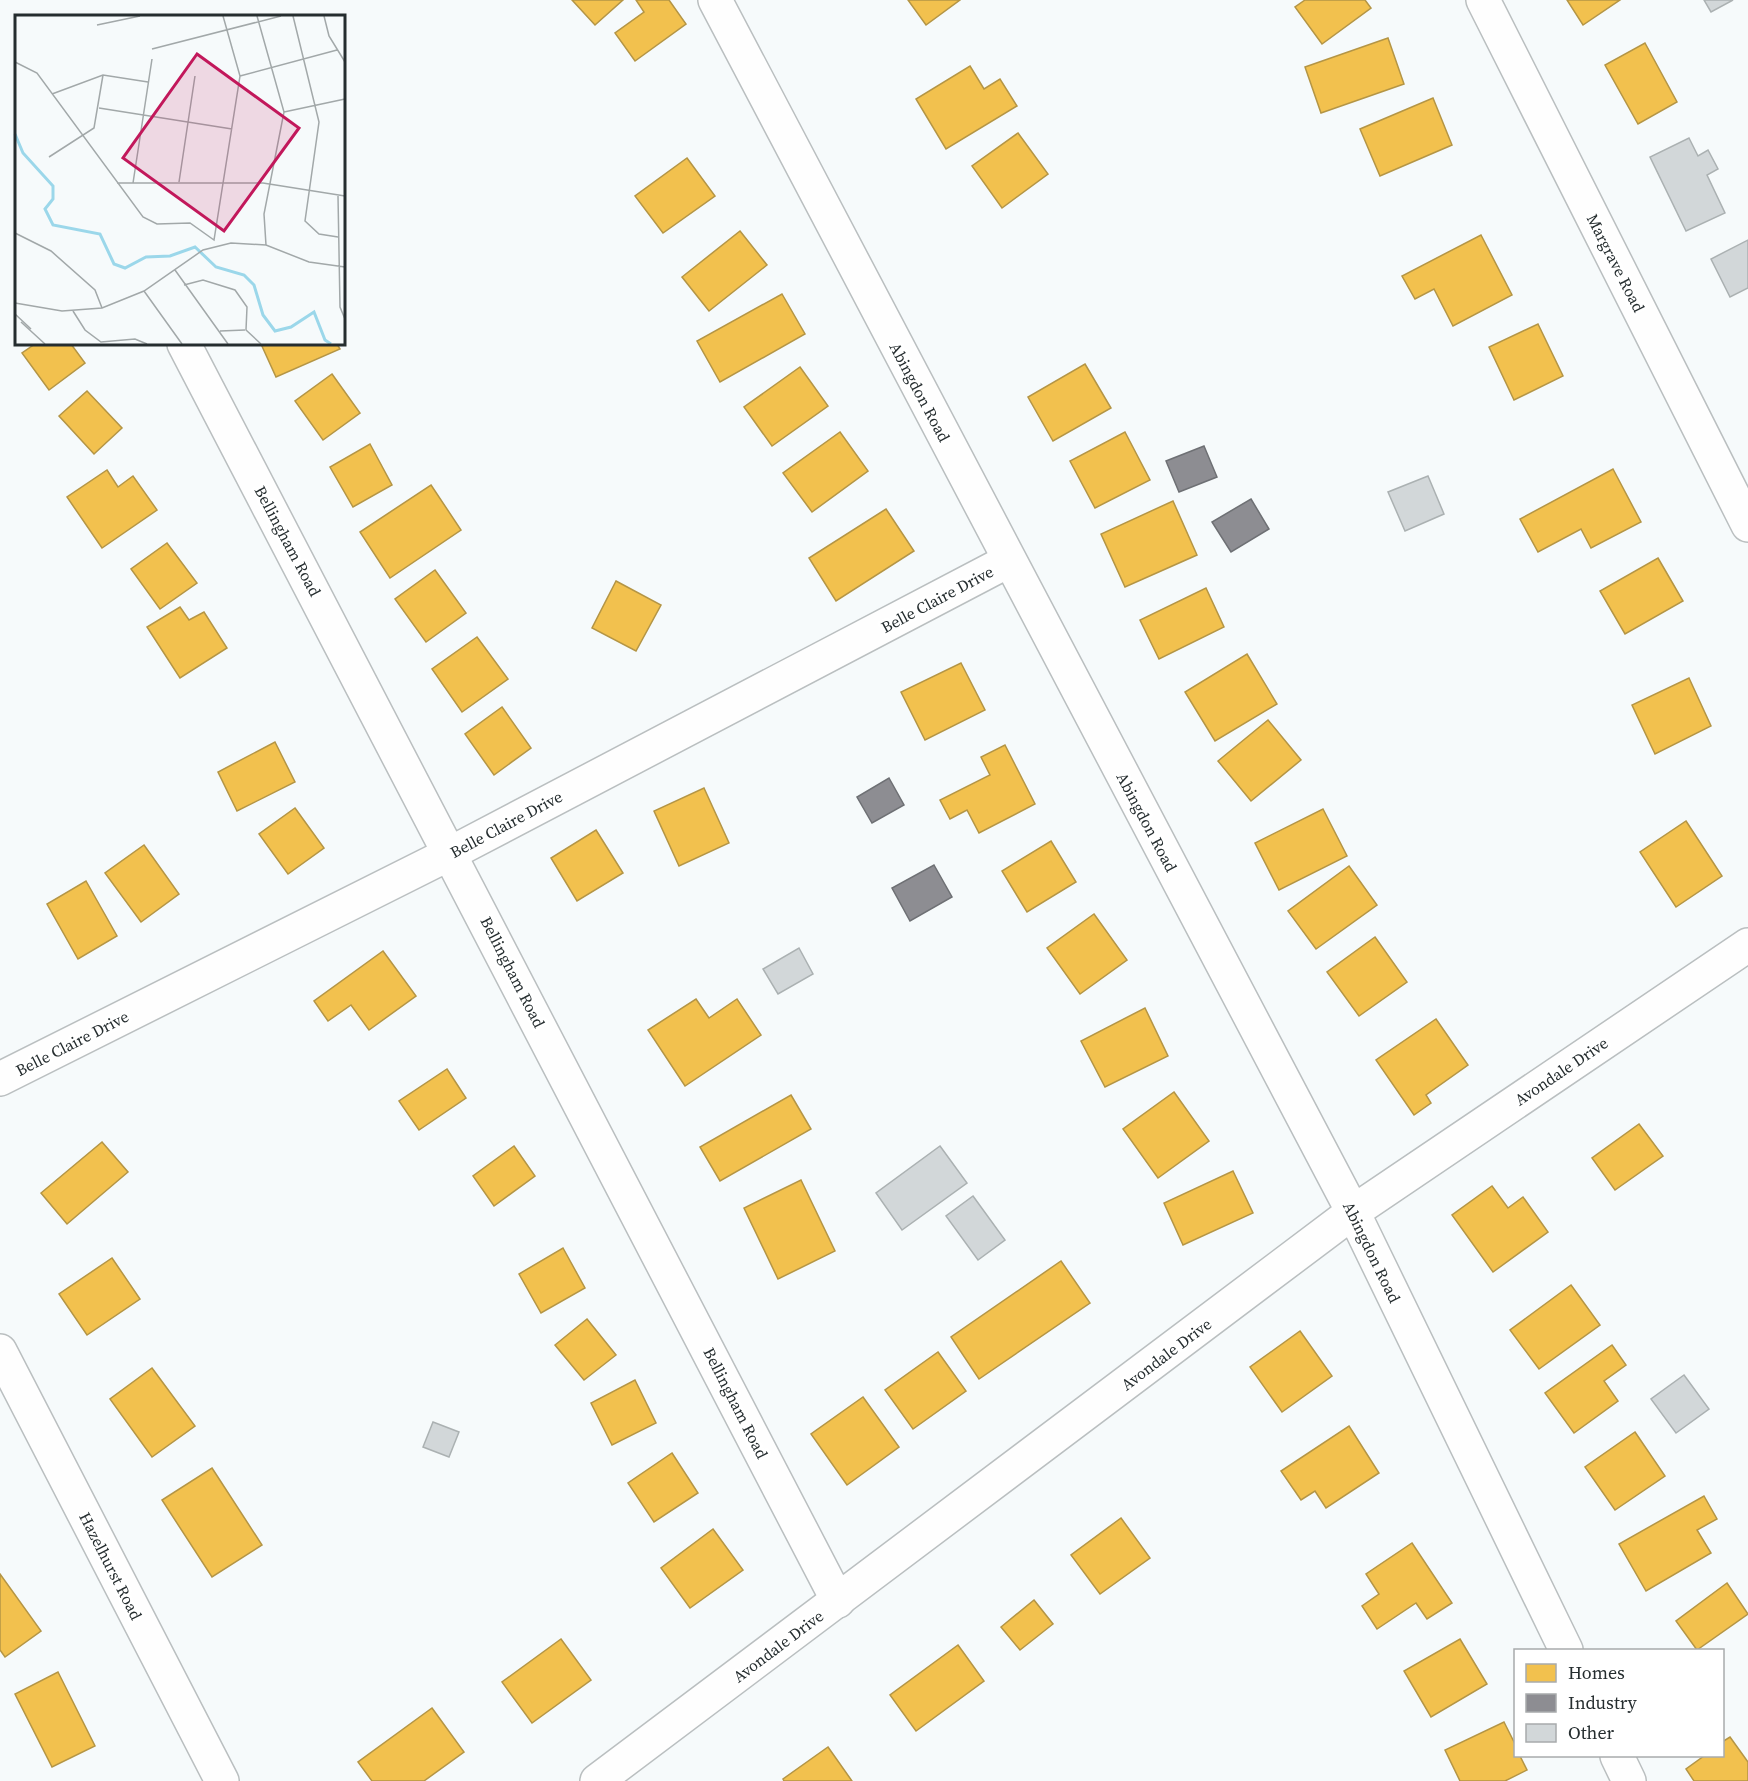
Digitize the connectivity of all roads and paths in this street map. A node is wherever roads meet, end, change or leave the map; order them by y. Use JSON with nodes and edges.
{"nodes":[{"id":1,"x":715,"y":0,"type":"edge"},
{"id":2,"x":1484,"y":0,"type":"edge"},
{"id":3,"x":185,"y":345,"type":"edge"},
{"id":4,"x":1748,"y":525,"type":"edge"},
{"id":5,"x":1008,"y":561,"type":"junction"},
{"id":6,"x":452,"y":853,"type":"junction"},
{"id":7,"x":1748,"y":945,"type":"edge"},
{"id":8,"x":0,"y":1079,"type":"edge"},
{"id":9,"x":1353,"y":1212,"type":"junction"},
{"id":10,"x":0,"y":1352,"type":"edge"},
{"id":11,"x":838,"y":1601,"type":"junction"},
{"id":12,"x":1566,"y":1649,"type":"edge"},
{"id":13,"x":1618,"y":1757,"type":"edge"},
{"id":14,"x":222,"y":1781,"type":"edge"},
{"id":15,"x":597,"y":1781,"type":"edge"},
{"id":16,"x":1629,"y":1781,"type":"edge"}],
"edges":[{"from":1,"to":5,"type":"street","name":"Abingdon Road"},
{"from":2,"to":4,"type":"street","name":"Margrave Road"},
{"from":3,"to":6,"type":"street","name":"Bellingham Road"},
{"from":5,"to":6,"type":"street","name":"Belle Claire Drive"},
{"from":5,"to":9,"type":"street","name":"Abingdon Road"},
{"from":6,"to":8,"type":"street","name":"Belle Claire Drive"},
{"from":6,"to":11,"type":"street","name":"Bellingham Road"},
{"from":7,"to":9,"type":"street","name":"Avondale Drive"},
{"from":9,"to":11,"type":"street","name":"Avondale Drive"},
{"from":9,"to":12,"type":"street","name":"Abingdon Road"},
{"from":10,"to":14,"type":"street","name":"Hazelhurst Road"},
{"from":11,"to":15,"type":"street","name":"Avondale Drive"},
{"from":13,"to":16,"type":"street"}]}
